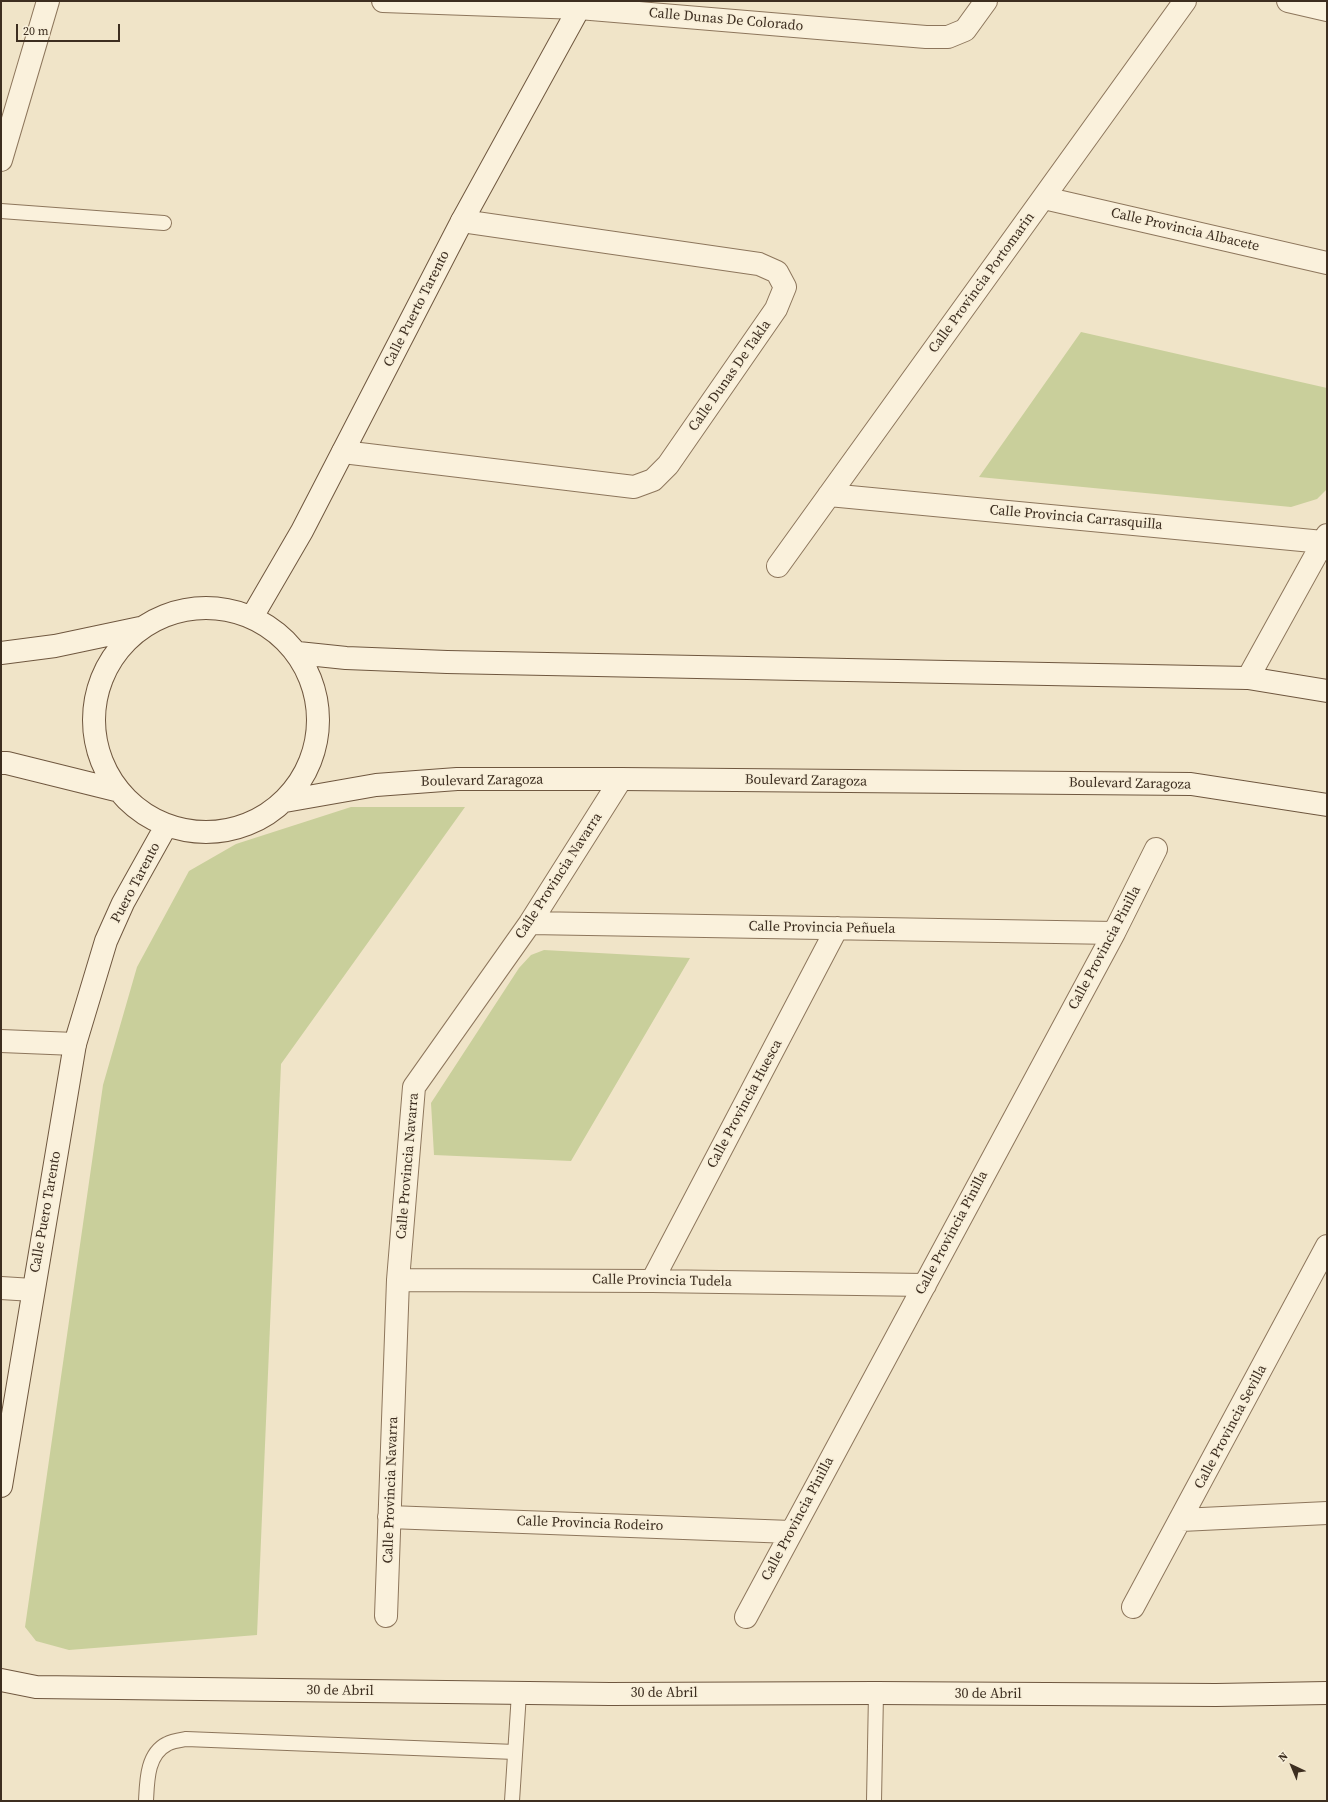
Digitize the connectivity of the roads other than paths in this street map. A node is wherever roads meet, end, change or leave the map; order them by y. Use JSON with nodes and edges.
{"nodes":[{"id":1,"x":48,"y":1,"type":"edge"},
{"id":2,"x":383,"y":1,"type":"edge"},
{"id":3,"x":986,"y":1,"type":"edge"},
{"id":4,"x":1185,"y":1,"type":"edge"},
{"id":5,"x":1288,"y":1,"type":"edge"},
{"id":6,"x":581,"y":5,"type":"edge"},
{"id":7,"x":1327,"y":10,"type":"edge"},
{"id":8,"x":1,"y":160,"type":"edge"},
{"id":9,"x":1044,"y":198,"type":"junction"},
{"id":10,"x":1,"y":211,"type":"edge"},
{"id":11,"x":462,"y":221,"type":"junction"},
{"id":12,"x":164,"y":223,"type":"dead end"},
{"id":13,"x":1327,"y":263,"type":"edge"},
{"id":14,"x":344,"y":452,"type":"junction"},
{"id":15,"x":830,"y":495,"type":"junction"},
{"id":16,"x":1325,"y":538,"type":"edge"},
{"id":17,"x":778,"y":566,"type":"dead end"},
{"id":18,"x":252,"y":617,"type":"junction"},
{"id":19,"x":143,"y":628,"type":"junction"},
{"id":20,"x":1,"y":653,"type":"edge"},
{"id":21,"x":298,"y":653,"type":"junction"},
{"id":22,"x":1248,"y":678,"type":"junction"},
{"id":23,"x":1327,"y":691,"type":"edge"},
{"id":24,"x":1,"y":763,"type":"edge"},
{"id":25,"x":621,"y":779,"type":"junction"},
{"id":26,"x":116,"y":790,"type":"junction"},
{"id":27,"x":285,"y":801,"type":"junction"},
{"id":28,"x":1327,"y":805,"type":"edge"},
{"id":29,"x":166,"y":826,"type":"junction"},
{"id":30,"x":1156,"y":849,"type":"dead end"},
{"id":31,"x":530,"y":923,"type":"junction"},
{"id":32,"x":838,"y":928,"type":"junction"},
{"id":33,"x":1114,"y":933,"type":"junction"},
{"id":34,"x":106,"y":941,"type":"joint"},
{"id":35,"x":1,"y":1041,"type":"edge"},
{"id":36,"x":75,"y":1044,"type":"junction"},
{"id":37,"x":1327,"y":1246,"type":"edge"},
{"id":38,"x":1321,"y":1268,"type":"edge"},
{"id":39,"x":398,"y":1280,"type":"junction"},
{"id":40,"x":652,"y":1280,"type":"junction"},
{"id":41,"x":925,"y":1285,"type":"junction"},
{"id":42,"x":1,"y":1288,"type":"edge"},
{"id":43,"x":33,"y":1290,"type":"junction"},
{"id":44,"x":1,"y":1486,"type":"edge"},
{"id":45,"x":1327,"y":1513,"type":"edge"},
{"id":46,"x":390,"y":1517,"type":"junction"},
{"id":47,"x":1181,"y":1520,"type":"junction"},
{"id":48,"x":791,"y":1532,"type":"junction"},
{"id":49,"x":1133,"y":1607,"type":"dead end"},
{"id":50,"x":386,"y":1616,"type":"dead end"},
{"id":51,"x":746,"y":1617,"type":"dead end"},
{"id":52,"x":1,"y":1680,"type":"edge"},
{"id":53,"x":519,"y":1693,"type":"junction"},
{"id":54,"x":876,"y":1693,"type":"junction"},
{"id":55,"x":1327,"y":1693,"type":"edge"},
{"id":56,"x":515,"y":1752,"type":"junction"},
{"id":57,"x":146,"y":1801,"type":"edge"},
{"id":58,"x":512,"y":1801,"type":"edge"},
{"id":59,"x":874,"y":1801,"type":"edge"}],
"edges":[{"from":1,"to":8,"type":"street"},
{"from":2,"to":6,"type":"street","name":"Calle Dunas De Colorado"},
{"from":3,"to":6,"type":"street","name":"Calle Dunas De Colorado"},
{"from":4,"to":9,"type":"street","name":"Calle Provincia Portomarin"},
{"from":5,"to":7,"type":"street"},
{"from":6,"to":11,"type":"street","name":"Calle Puerto Tarento"},
{"from":9,"to":13,"type":"street","name":"Calle Provincia Albacete"},
{"from":9,"to":15,"type":"street","name":"Calle Provincia Portomarin"},
{"from":10,"to":12,"type":"lane"},
{"from":11,"to":14,"type":"street","name":"Calle Puerto Tarento"},
{"from":11,"to":14,"type":"street","name":"Calle Dunas De Takla"},
{"from":14,"to":18,"type":"street","name":"Calle Puerto Tarento"},
{"from":15,"to":16,"type":"street","name":"Calle Provincia Carrasquilla"},
{"from":15,"to":17,"type":"street","name":"Calle Provincia Portomarin"},
{"from":16,"to":22,"type":"street"},
{"from":18,"to":19,"type":"street"},
{"from":18,"to":21,"type":"street"},
{"from":19,"to":20,"type":"street"},
{"from":19,"to":26,"type":"street"},
{"from":21,"to":22,"type":"street"},
{"from":21,"to":27,"type":"street"},
{"from":22,"to":23,"type":"street"},
{"from":24,"to":26,"type":"street"},
{"from":25,"to":27,"type":"street","name":"Boulevard Zaragoza"},
{"from":25,"to":28,"type":"street","name":"Boulevard Zaragoza"},
{"from":25,"to":31,"type":"street","name":"Calle Provincia Navarra"},
{"from":26,"to":29,"type":"street"},
{"from":27,"to":29,"type":"street"},
{"from":29,"to":34,"type":"street","name":"Puero Tarento"},
{"from":30,"to":33,"type":"street","name":"Calle Provincia Pinilla"},
{"from":31,"to":32,"type":"street","name":"Calle Provincia Peñuela"},
{"from":31,"to":39,"type":"street","name":"Calle Provincia Navarra"},
{"from":32,"to":33,"type":"street","name":"Calle Provincia Peñuela"},
{"from":32,"to":40,"type":"street","name":"Calle Provincia Huesca"},
{"from":33,"to":41,"type":"street","name":"Calle Provincia Pinilla"},
{"from":34,"to":36,"type":"street","name":"Calle Puero Tarento"},
{"from":35,"to":36,"type":"street"},
{"from":36,"to":43,"type":"street","name":"Calle Puero Tarento"},
{"from":37,"to":38,"type":"street","name":"Calle Provincia Sevilla"},
{"from":38,"to":47,"type":"street","name":"Calle Provincia Sevilla"},
{"from":39,"to":40,"type":"street","name":"Calle Provincia Tudela"},
{"from":39,"to":46,"type":"street","name":"Calle Provincia Navarra"},
{"from":40,"to":41,"type":"street","name":"Calle Provincia Tudela"},
{"from":41,"to":48,"type":"street","name":"Calle Provincia Pinilla"},
{"from":42,"to":43,"type":"street"},
{"from":43,"to":44,"type":"street","name":"Calle Puero Tarento"},
{"from":45,"to":47,"type":"street"},
{"from":46,"to":48,"type":"street","name":"Calle Provincia Rodeiro"},
{"from":46,"to":50,"type":"street","name":"Calle Provincia Navarra"},
{"from":47,"to":49,"type":"street","name":"Calle Provincia Sevilla"},
{"from":48,"to":51,"type":"street","name":"Calle Provincia Pinilla"},
{"from":52,"to":53,"type":"street","name":"30 de Abril"},
{"from":53,"to":54,"type":"street","name":"30 de Abril"},
{"from":53,"to":56,"type":"lane"},
{"from":54,"to":55,"type":"street","name":"30 de Abril"},
{"from":54,"to":59,"type":"lane"},
{"from":56,"to":57,"type":"lane"},
{"from":56,"to":58,"type":"lane"}]}
